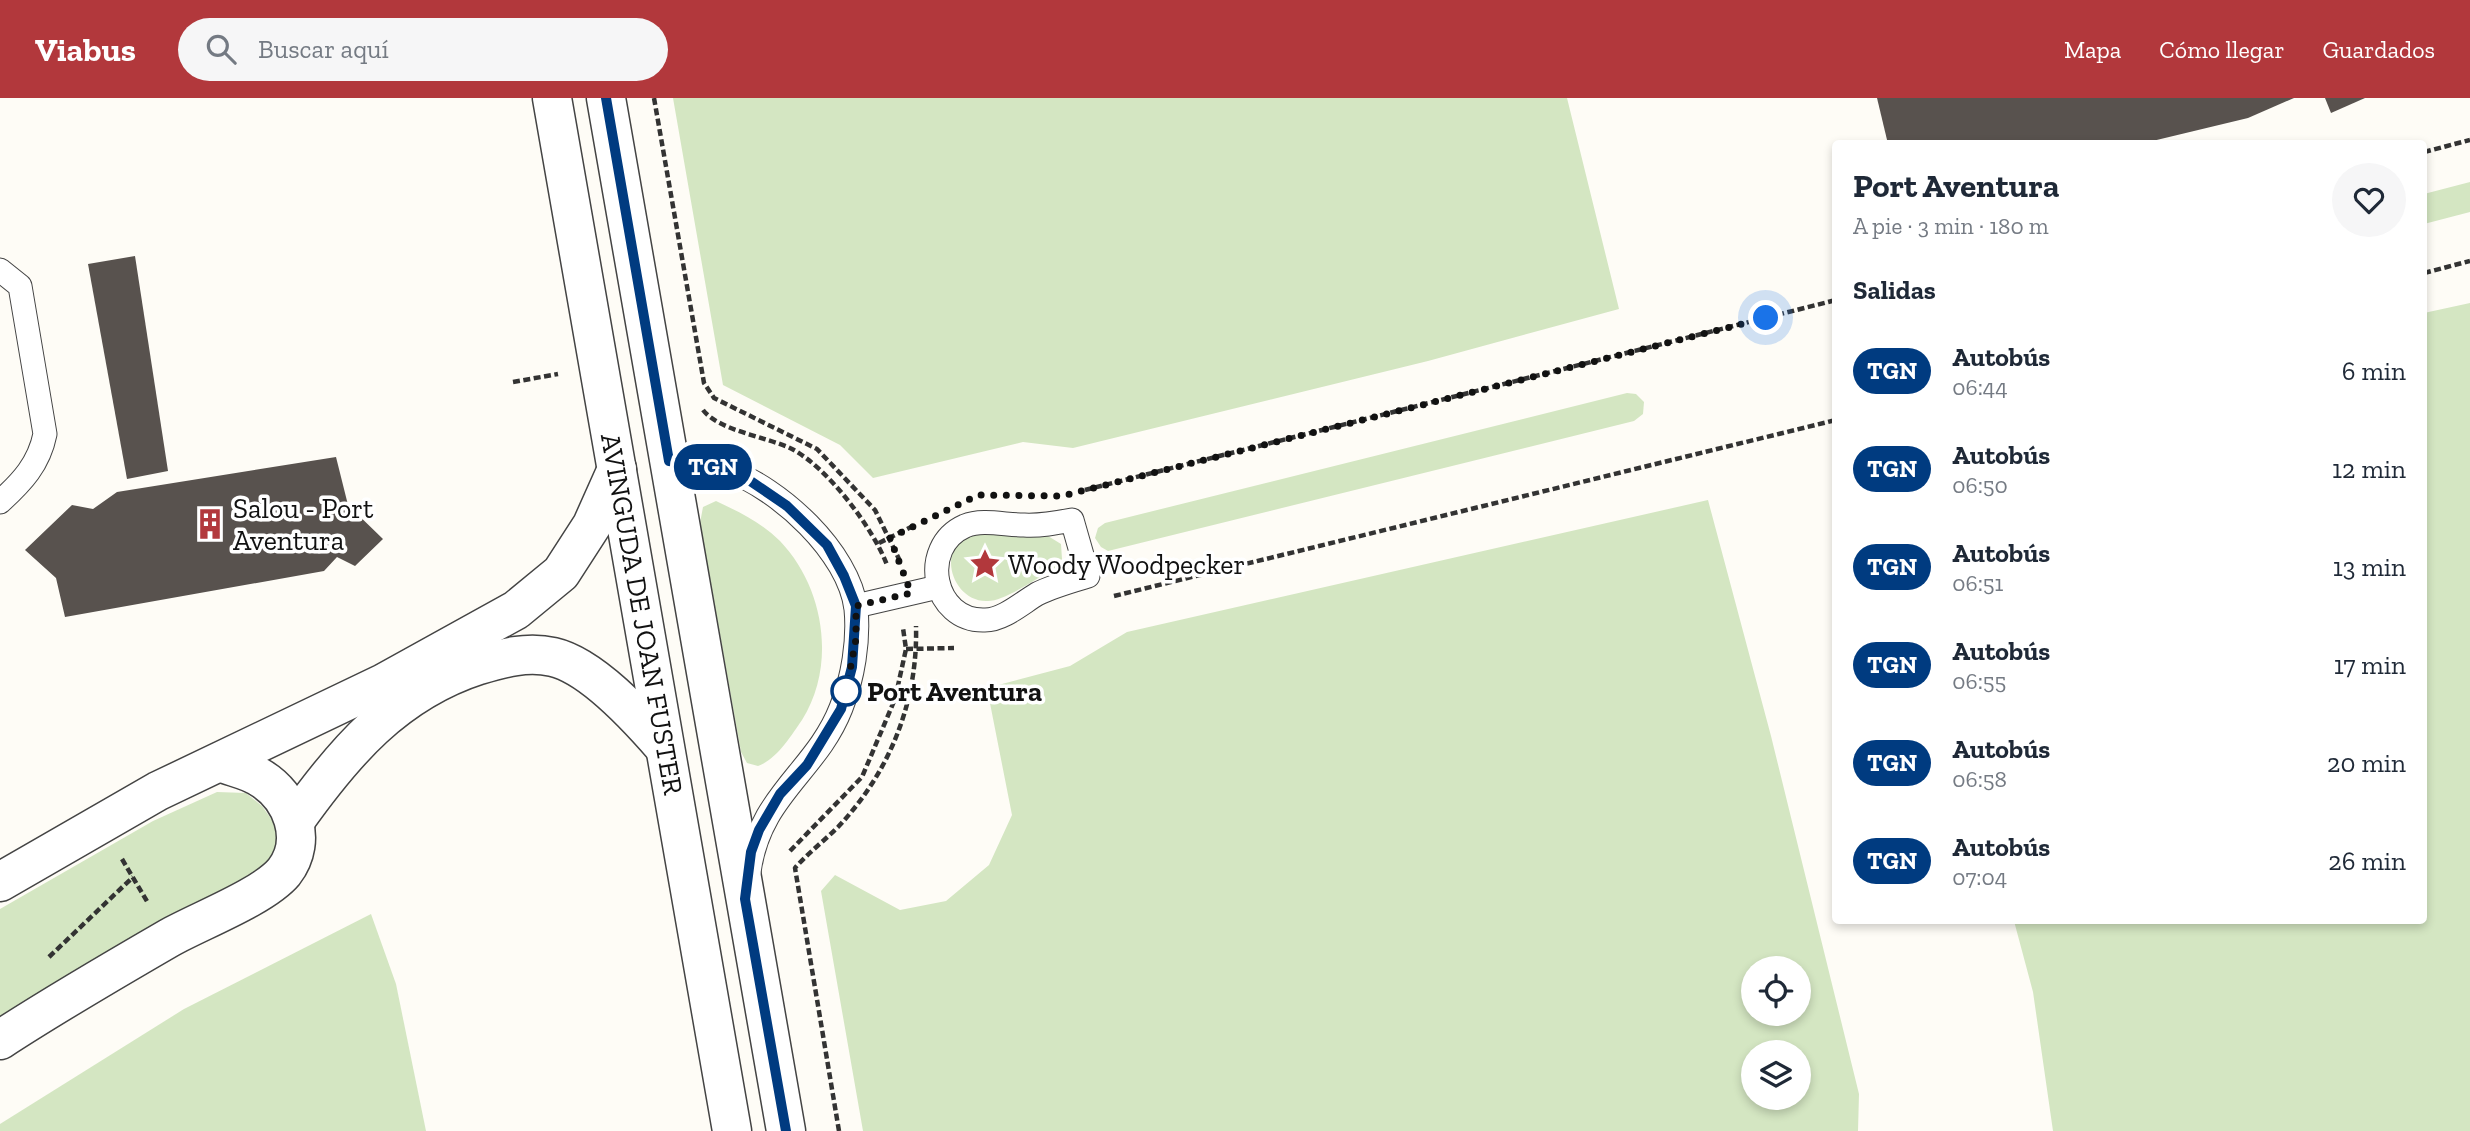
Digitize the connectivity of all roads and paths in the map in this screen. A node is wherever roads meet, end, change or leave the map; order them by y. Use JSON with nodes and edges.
{"nodes":[{"id":1,"x":552,"y":98,"type":"edge"},
{"id":2,"x":606,"y":98,"type":"edge"},
{"id":3,"x":654,"y":98,"type":"edge"},
{"id":4,"x":2470,"y":140,"type":"edge"},
{"id":5,"x":2427,"y":151,"type":"edge"},
{"id":6,"x":2470,"y":261,"type":"edge"},
{"id":7,"x":0,"y":271,"type":"edge"},
{"id":8,"x":2427,"y":272,"type":"edge"},
{"id":9,"x":1832,"y":301,"type":"edge"},
{"id":10,"x":567,"y":372,"type":"dead end"},
{"id":11,"x":513,"y":382,"type":"dead end"},
{"id":12,"x":1832,"y":421,"type":"edge"},
{"id":13,"x":669,"y":461,"type":"junction"},
{"id":14,"x":617,"y":469,"type":"junction"},
{"id":15,"x":1075,"y":492,"type":"dead end"},
{"id":16,"x":0,"y":502,"type":"edge"},
{"id":17,"x":919,"y":523,"type":"dead end"},
{"id":18,"x":890,"y":538,"type":"junction"},
{"id":19,"x":879,"y":543,"type":"dead end"},
{"id":20,"x":938,"y":587,"type":"junction"},
{"id":21,"x":911,"y":593,"type":"junction"},
{"id":22,"x":1111,"y":597,"type":"dead end"},
{"id":23,"x":856,"y":606,"type":"junction"},
{"id":24,"x":958,"y":647,"type":"dead end"},
{"id":25,"x":906,"y":649,"type":"dead end"},
{"id":26,"x":917,"y":649,"type":"junction"},
{"id":27,"x":664,"y":747,"type":"junction"},
{"id":28,"x":220,"y":762,"type":"junction"},
{"id":29,"x":295,"y":821,"type":"junction"},
{"id":30,"x":120,"y":855,"type":"dead end"},
{"id":31,"x":133,"y":877,"type":"junction"},
{"id":32,"x":0,"y":882,"type":"edge"},
{"id":33,"x":745,"y":899,"type":"junction"},
{"id":34,"x":151,"y":909,"type":"dead end"},
{"id":35,"x":41,"y":963,"type":"dead end"},
{"id":36,"x":0,"y":1040,"type":"edge"},
{"id":37,"x":732,"y":1131,"type":"edge"},
{"id":38,"x":786,"y":1131,"type":"edge"},
{"id":39,"x":839,"y":1131,"type":"edge"}],
"edges":[{"from":1,"to":14,"type":"street","name":"AVINGUDA DE JOAN FUSTER"},
{"from":2,"to":13,"type":"street","name":"AVINGUDA DE JOAN FUSTER"},
{"from":3,"to":18,"type":"path"},
{"from":4,"to":5,"type":"path"},
{"from":6,"to":8,"type":"path"},
{"from":7,"to":16,"type":"lane"},
{"from":9,"to":15,"type":"path"},
{"from":10,"to":11,"type":"path"},
{"from":12,"to":22,"type":"path"},
{"from":13,"to":23,"type":"lane"},
{"from":13,"to":33,"type":"street","name":"AVINGUDA DE JOAN FUSTER"},
{"from":14,"to":27,"type":"street","name":"AVINGUDA DE JOAN FUSTER"},
{"from":14,"to":28,"type":"street"},
{"from":17,"to":18,"type":"path"},
{"from":18,"to":19,"type":"path"},
{"from":18,"to":21,"type":"path"},
{"from":20,"to":20,"type":"lane"},
{"from":20,"to":21,"type":"lane"},
{"from":21,"to":23,"type":"lane"},
{"from":21,"to":26,"type":"path"},
{"from":23,"to":33,"type":"lane"},
{"from":24,"to":26,"type":"path"},
{"from":25,"to":26,"type":"path"},
{"from":26,"to":39,"type":"path"},
{"from":27,"to":29,"type":"street"},
{"from":27,"to":37,"type":"street","name":"AVINGUDA DE JOAN FUSTER"},
{"from":28,"to":29,"type":"street"},
{"from":28,"to":32,"type":"street"},
{"from":29,"to":36,"type":"street"},
{"from":30,"to":31,"type":"path"},
{"from":31,"to":34,"type":"path"},
{"from":31,"to":35,"type":"path"},
{"from":33,"to":38,"type":"street","name":"AVINGUDA DE JOAN FUSTER"}]}
